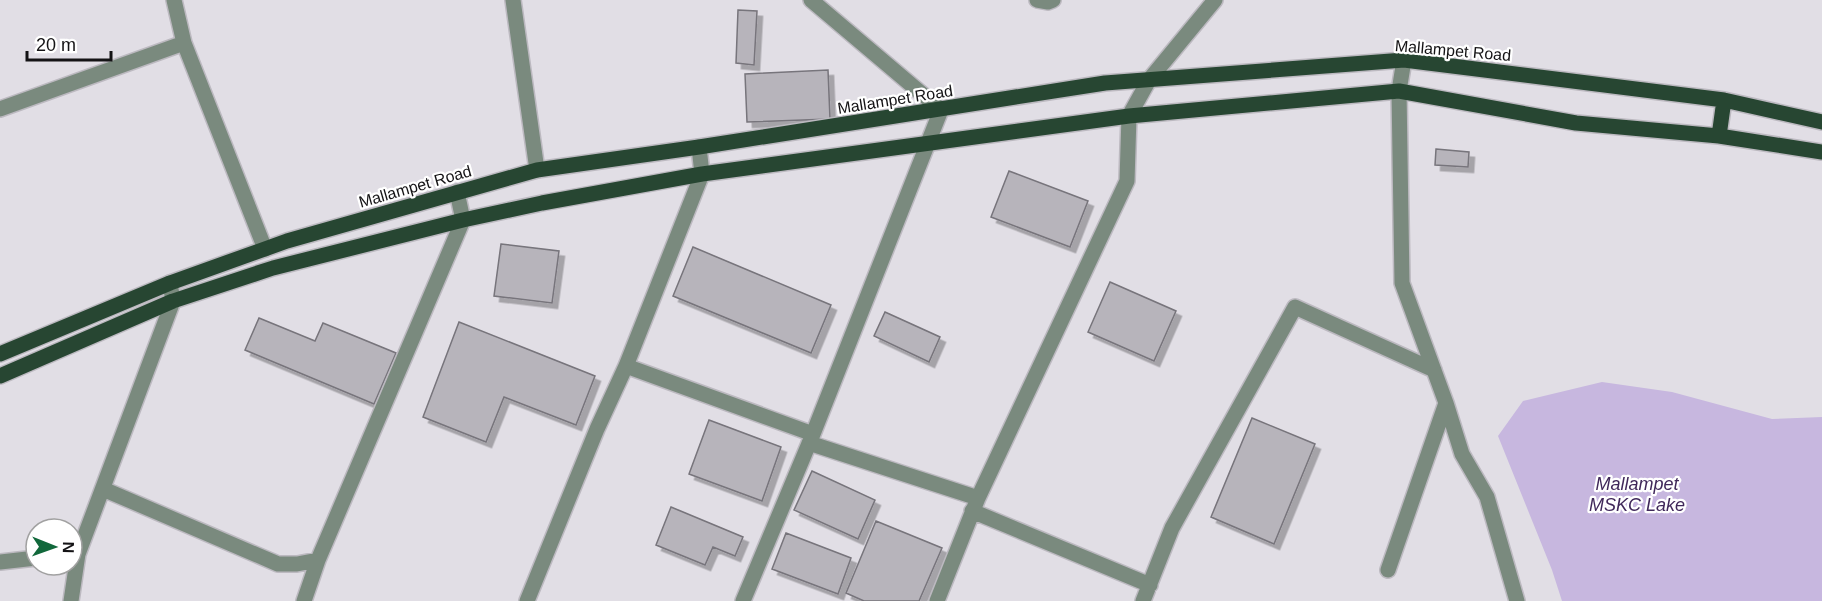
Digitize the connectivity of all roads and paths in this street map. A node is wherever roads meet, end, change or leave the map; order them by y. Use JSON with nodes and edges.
{"nodes":[{"id":1,"x":174,"y":0,"type":"edge"},
{"id":2,"x":513,"y":0,"type":"edge"},
{"id":3,"x":811,"y":0,"type":"edge"},
{"id":4,"x":1037,"y":0,"type":"edge"},
{"id":5,"x":1053,"y":0,"type":"edge"},
{"id":6,"x":1215,"y":0,"type":"edge"},
{"id":7,"x":184,"y":44,"type":"junction"},
{"id":8,"x":1404,"y":60,"type":"junction"},
{"id":9,"x":1149,"y":80,"type":"junction"},
{"id":10,"x":1399,"y":91,"type":"junction"},
{"id":11,"x":1724,"y":100,"type":"junction"},
{"id":12,"x":0,"y":109,"type":"edge"},
{"id":13,"x":941,"y":110,"type":"junction"},
{"id":14,"x":1129,"y":116,"type":"junction"},
{"id":15,"x":1822,"y":122,"type":"edge"},
{"id":16,"x":1719,"y":136,"type":"junction"},
{"id":17,"x":927,"y":144,"type":"junction"},
{"id":18,"x":699,"y":147,"type":"junction"},
{"id":19,"x":1822,"y":153,"type":"edge"},
{"id":20,"x":537,"y":170,"type":"junction"},
{"id":21,"x":702,"y":174,"type":"junction"},
{"id":22,"x":457,"y":192,"type":"junction"},
{"id":23,"x":463,"y":220,"type":"junction"},
{"id":24,"x":265,"y":249,"type":"junction"},
{"id":25,"x":170,"y":283,"type":"junction"},
{"id":26,"x":173,"y":301,"type":"junction"},
{"id":27,"x":0,"y":354,"type":"edge"},
{"id":28,"x":626,"y":366,"type":"junction"},
{"id":29,"x":1434,"y":370,"type":"junction"},
{"id":30,"x":0,"y":376,"type":"edge"},
{"id":31,"x":1446,"y":403,"type":"junction"},
{"id":32,"x":811,"y":438,"type":"junction"},
{"id":33,"x":103,"y":489,"type":"junction"},
{"id":34,"x":975,"y":505,"type":"junction"},
{"id":35,"x":84,"y":533,"type":"edge"},
{"id":36,"x":24,"y":559,"type":"edge"},
{"id":37,"x":318,"y":560,"type":"junction"},
{"id":38,"x":0,"y":562,"type":"edge"},
{"id":39,"x":1388,"y":570,"type":"dead end"},
{"id":40,"x":73,"y":577,"type":"edge"},
{"id":41,"x":1150,"y":585,"type":"junction"},
{"id":42,"x":71,"y":601,"type":"edge"},
{"id":43,"x":303,"y":601,"type":"edge"},
{"id":44,"x":526,"y":601,"type":"edge"},
{"id":45,"x":743,"y":601,"type":"edge"},
{"id":46,"x":936,"y":601,"type":"edge"},
{"id":47,"x":1143,"y":601,"type":"edge"},
{"id":48,"x":1516,"y":601,"type":"edge"}],
"edges":[{"from":1,"to":7,"type":"street"},
{"from":2,"to":20,"type":"street"},
{"from":3,"to":13,"type":"street"},
{"from":4,"to":5,"type":"street"},
{"from":6,"to":9,"type":"street"},
{"from":7,"to":12,"type":"street"},
{"from":7,"to":24,"type":"street"},
{"from":8,"to":9,"type":"main road","name":"Mallampet Road"},
{"from":8,"to":10,"type":"street"},
{"from":8,"to":11,"type":"main road","name":"Mallampet Road"},
{"from":9,"to":13,"type":"main road","name":"Mallampet Road"},
{"from":9,"to":14,"type":"street"},
{"from":10,"to":14,"type":"main road"},
{"from":10,"to":16,"type":"main road"},
{"from":10,"to":29,"type":"street"},
{"from":11,"to":15,"type":"main road","name":"Mallampet Road"},
{"from":11,"to":16,"type":"main road"},
{"from":13,"to":17,"type":"street"},
{"from":13,"to":18,"type":"main road","name":"Mallampet Road"},
{"from":14,"to":17,"type":"main road"},
{"from":14,"to":34,"type":"street"},
{"from":16,"to":19,"type":"main road"},
{"from":17,"to":21,"type":"main road"},
{"from":17,"to":32,"type":"street"},
{"from":18,"to":20,"type":"main road","name":"Mallampet Road"},
{"from":18,"to":21,"type":"street"},
{"from":20,"to":22,"type":"main road","name":"Mallampet Road"},
{"from":21,"to":23,"type":"main road"},
{"from":21,"to":28,"type":"street"},
{"from":22,"to":23,"type":"street"},
{"from":22,"to":24,"type":"main road","name":"Mallampet Road"},
{"from":23,"to":26,"type":"main road"},
{"from":23,"to":37,"type":"street"},
{"from":24,"to":25,"type":"main road","name":"Mallampet Road"},
{"from":25,"to":26,"type":"street"},
{"from":25,"to":27,"type":"main road","name":"Mallampet Road"},
{"from":26,"to":30,"type":"main road"},
{"from":26,"to":33,"type":"street"},
{"from":28,"to":32,"type":"street"},
{"from":28,"to":44,"type":"street"},
{"from":29,"to":31,"type":"street"},
{"from":29,"to":41,"type":"street"},
{"from":31,"to":39,"type":"street"},
{"from":31,"to":48,"type":"street"},
{"from":32,"to":34,"type":"street"},
{"from":32,"to":45,"type":"street"},
{"from":33,"to":35,"type":"street"},
{"from":33,"to":37,"type":"street"},
{"from":34,"to":41,"type":"street"},
{"from":34,"to":46,"type":"street"},
{"from":36,"to":38,"type":"street"},
{"from":37,"to":43,"type":"street"},
{"from":40,"to":42,"type":"street"},
{"from":41,"to":47,"type":"street"}]}
